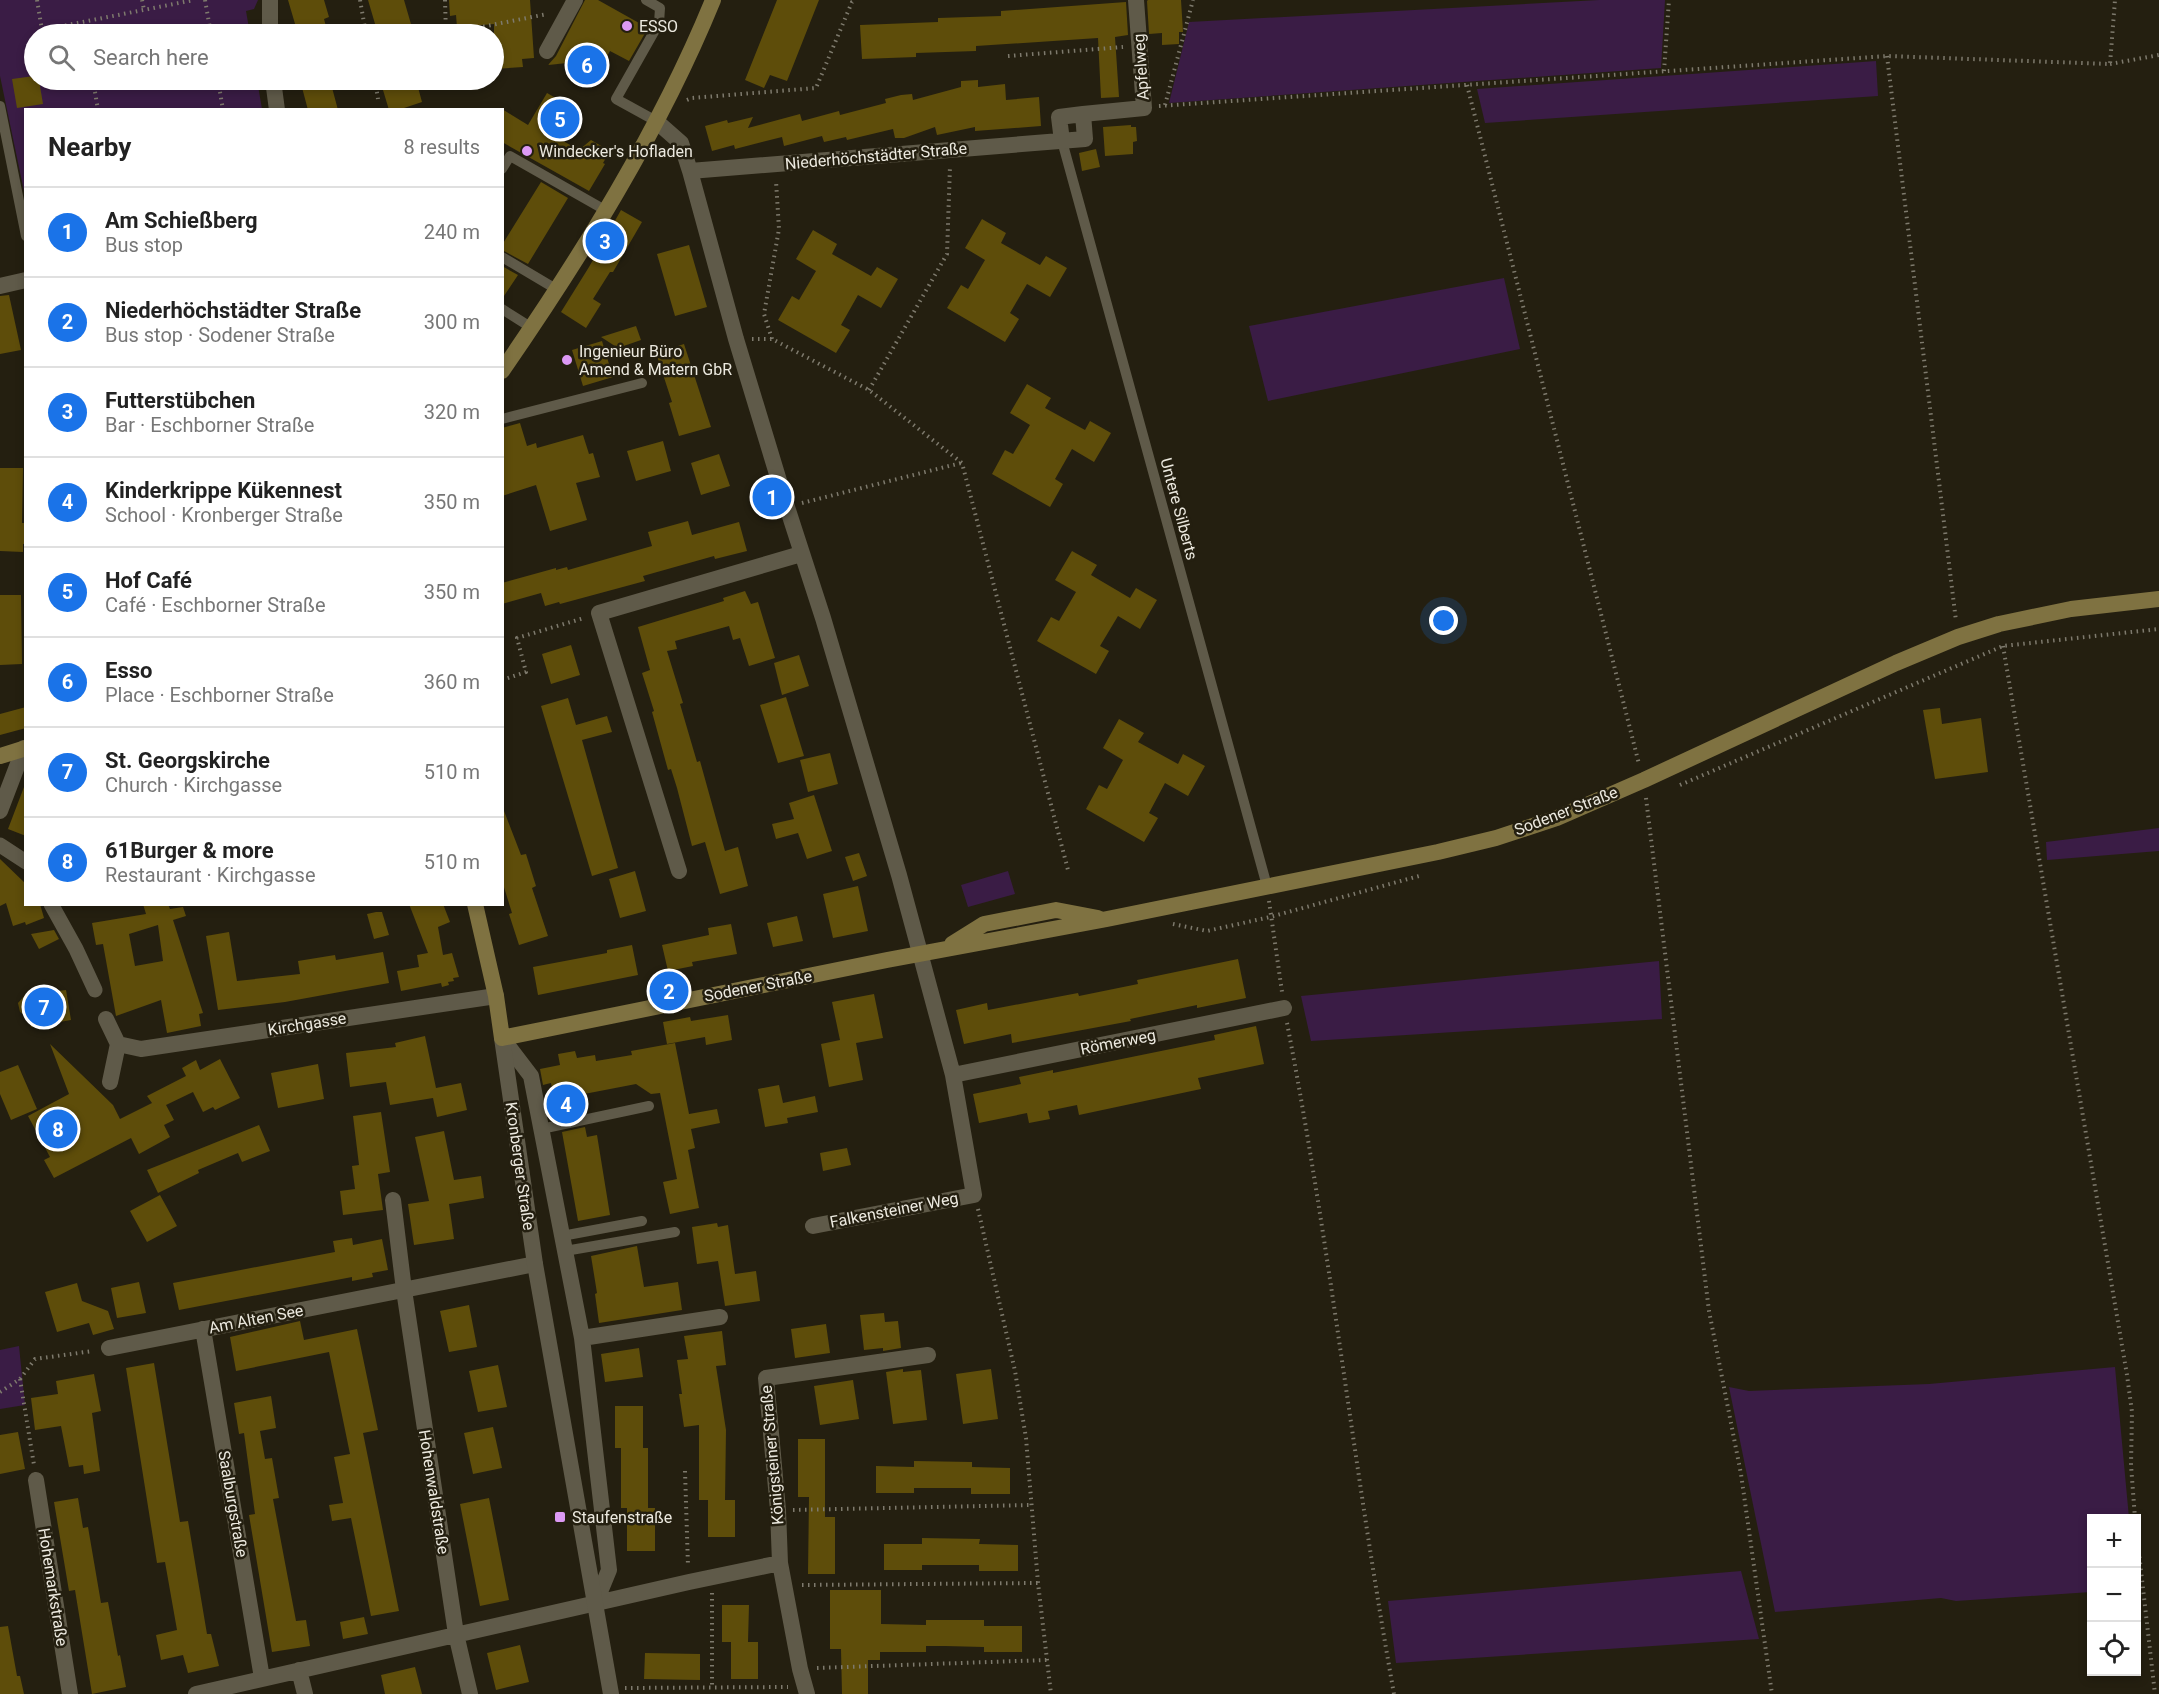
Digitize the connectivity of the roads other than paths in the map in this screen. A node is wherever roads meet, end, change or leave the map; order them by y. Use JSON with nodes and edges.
{"nodes":[{"id":1,"x":270,"y":0,"type":"edge"},
{"id":2,"x":646,"y":0,"type":"edge"},
{"id":3,"x":713,"y":0,"type":"edge"},
{"id":4,"x":1136,"y":0,"type":"edge"},
{"id":5,"x":662,"y":4,"type":"edge"},
{"id":6,"x":573,"y":5,"type":"edge"},
{"id":7,"x":270,"y":24,"type":"edge"},
{"id":8,"x":547,"y":51,"type":"dead end"},
{"id":9,"x":274,"y":90,"type":"edge"},
{"id":10,"x":0,"y":106,"type":"edge"},
{"id":11,"x":277,"y":108,"type":"edge"},
{"id":12,"x":1083,"y":114,"type":"junction"},
{"id":13,"x":659,"y":116,"type":"junction"},
{"id":14,"x":1062,"y":141,"type":"junction"},
{"id":15,"x":504,"y":166,"type":"edge"},
{"id":16,"x":690,"y":171,"type":"junction"},
{"id":17,"x":605,"y":210,"type":"junction"},
{"id":18,"x":24,"y":227,"type":"edge"},
{"id":19,"x":504,"y":258,"type":"edge"},
{"id":20,"x":24,"y":280,"type":"edge"},
{"id":21,"x":0,"y":286,"type":"edge"},
{"id":22,"x":556,"y":289,"type":"junction"},
{"id":23,"x":504,"y":310,"type":"edge"},
{"id":24,"x":532,"y":328,"type":"junction"},
{"id":25,"x":504,"y":368,"type":"edge"},
{"id":26,"x":642,"y":383,"type":"dead end"},
{"id":27,"x":504,"y":418,"type":"edge"},
{"id":28,"x":801,"y":554,"type":"junction"},
{"id":29,"x":2159,"y":599,"type":"edge"},
{"id":30,"x":24,"y":748,"type":"edge"},
{"id":31,"x":24,"y":751,"type":"edge"},
{"id":32,"x":0,"y":756,"type":"edge"},
{"id":33,"x":0,"y":812,"type":"edge"},
{"id":34,"x":0,"y":845,"type":"edge"},
{"id":35,"x":24,"y":861,"type":"edge"},
{"id":36,"x":679,"y":872,"type":"dead end"},
{"id":37,"x":1267,"y":886,"type":"junction"},
{"id":38,"x":52,"y":906,"type":"edge"},
{"id":39,"x":475,"y":906,"type":"edge"},
{"id":40,"x":920,"y":954,"type":"junction"},
{"id":41,"x":95,"y":990,"type":"dead end"},
{"id":42,"x":496,"y":996,"type":"junction"},
{"id":43,"x":1284,"y":1008,"type":"dead end"},
{"id":44,"x":106,"y":1019,"type":"dead end"},
{"id":45,"x":501,"y":1038,"type":"junction"},
{"id":46,"x":118,"y":1044,"type":"junction"},
{"id":47,"x":952,"y":1075,"type":"junction"},
{"id":48,"x":110,"y":1082,"type":"dead end"},
{"id":49,"x":649,"y":1106,"type":"dead end"},
{"id":50,"x":541,"y":1129,"type":"junction"},
{"id":51,"x":393,"y":1200,"type":"dead end"},
{"id":52,"x":642,"y":1221,"type":"dead end"},
{"id":53,"x":813,"y":1226,"type":"dead end"},
{"id":54,"x":675,"y":1232,"type":"dead end"},
{"id":55,"x":564,"y":1244,"type":"junction"},
{"id":56,"x":535,"y":1264,"type":"junction"},
{"id":57,"x":404,"y":1290,"type":"junction"},
{"id":58,"x":720,"y":1317,"type":"dead end"},
{"id":59,"x":203,"y":1329,"type":"junction"},
{"id":60,"x":582,"y":1338,"type":"junction"},
{"id":61,"x":109,"y":1348,"type":"road end"},
{"id":62,"x":928,"y":1355,"type":"dead end"},
{"id":63,"x":36,"y":1480,"type":"road end"},
{"id":64,"x":780,"y":1563,"type":"junction"},
{"id":65,"x":595,"y":1604,"type":"junction"},
{"id":66,"x":456,"y":1634,"type":"junction"},
{"id":67,"x":299,"y":1670,"type":"junction"},
{"id":68,"x":262,"y":1678,"type":"junction"},
{"id":69,"x":806,"y":1690,"type":"edge"},
{"id":70,"x":610,"y":1691,"type":"edge"},
{"id":71,"x":70,"y":1694,"type":"edge"},
{"id":72,"x":196,"y":1694,"type":"edge"},
{"id":73,"x":305,"y":1694,"type":"edge"},
{"id":74,"x":470,"y":1694,"type":"edge"}],
"edges":[{"from":1,"to":7,"type":"street"},
{"from":2,"to":5,"type":"lane"},
{"from":3,"to":13,"type":"main road"},
{"from":4,"to":12,"type":"street","name":"Apfelweg"},
{"from":5,"to":13,"type":"lane"},
{"from":6,"to":8,"type":"street"},
{"from":9,"to":11,"type":"street"},
{"from":10,"to":18,"type":"lane"},
{"from":12,"to":14,"type":"street"},
{"from":12,"to":14,"type":"street","name":"Apfelweg"},
{"from":13,"to":16,"type":"street"},
{"from":13,"to":17,"type":"main road"},
{"from":14,"to":16,"type":"street","name":"Niederhöchstädter Straße"},
{"from":14,"to":37,"type":"lane","name":"Untere Silberts"},
{"from":15,"to":17,"type":"lane"},
{"from":16,"to":28,"type":"street"},
{"from":17,"to":22,"type":"main road"},
{"from":19,"to":22,"type":"lane"},
{"from":20,"to":21,"type":"street"},
{"from":22,"to":24,"type":"main road"},
{"from":23,"to":24,"type":"lane"},
{"from":24,"to":25,"type":"main road"},
{"from":26,"to":27,"type":"lane"},
{"from":28,"to":36,"type":"street"},
{"from":28,"to":40,"type":"street"},
{"from":29,"to":37,"type":"main road","name":"Sodener Straße"},
{"from":30,"to":32,"type":"main road"},
{"from":31,"to":33,"type":"street"},
{"from":34,"to":35,"type":"street"},
{"from":37,"to":40,"type":"main road","name":"Sodener Straße"},
{"from":38,"to":41,"type":"street"},
{"from":39,"to":42,"type":"main road"},
{"from":40,"to":45,"type":"main road","name":"Sodener Straße"},
{"from":40,"to":47,"type":"street"},
{"from":42,"to":45,"type":"main road"},
{"from":42,"to":46,"type":"street","name":"Kirchgasse"},
{"from":43,"to":47,"type":"street","name":"Römerweg"},
{"from":44,"to":46,"type":"street"},
{"from":45,"to":50,"type":"street","name":"Kronberger Straße"},
{"from":45,"to":56,"type":"street","name":"Kronberger Straße"},
{"from":46,"to":48,"type":"street"},
{"from":47,"to":53,"type":"street","name":"Falkensteiner Weg"},
{"from":49,"to":50,"type":"lane"},
{"from":50,"to":55,"type":"street","name":"Kronberger Straße"},
{"from":51,"to":57,"type":"street"},
{"from":52,"to":55,"type":"lane"},
{"from":54,"to":55,"type":"lane"},
{"from":55,"to":60,"type":"street","name":"Kronberger Straße"},
{"from":56,"to":57,"type":"street","name":"Am Alten See"},
{"from":56,"to":65,"type":"street","name":"Kronberger Straße"},
{"from":57,"to":59,"type":"street","name":"Am Alten See"},
{"from":57,"to":66,"type":"street","name":"Hohenwaldstraße"},
{"from":58,"to":60,"type":"street"},
{"from":59,"to":61,"type":"street","name":"Am Alten See"},
{"from":59,"to":68,"type":"street","name":"Saalburgstraße"},
{"from":60,"to":65,"type":"street","name":"Kronberger Straße"},
{"from":62,"to":64,"type":"street","name":"Königsteiner Straße"},
{"from":63,"to":71,"type":"street","name":"Hohemarkstraße"},
{"from":64,"to":65,"type":"street"},
{"from":64,"to":69,"type":"street","name":"Königsteiner Straße"},
{"from":65,"to":66,"type":"street"},
{"from":65,"to":70,"type":"street","name":"Kronberger Straße"},
{"from":66,"to":67,"type":"street"},
{"from":66,"to":74,"type":"street","name":"Hohenwaldstraße"},
{"from":67,"to":68,"type":"street"},
{"from":67,"to":73,"type":"street"},
{"from":68,"to":72,"type":"street"}]}
